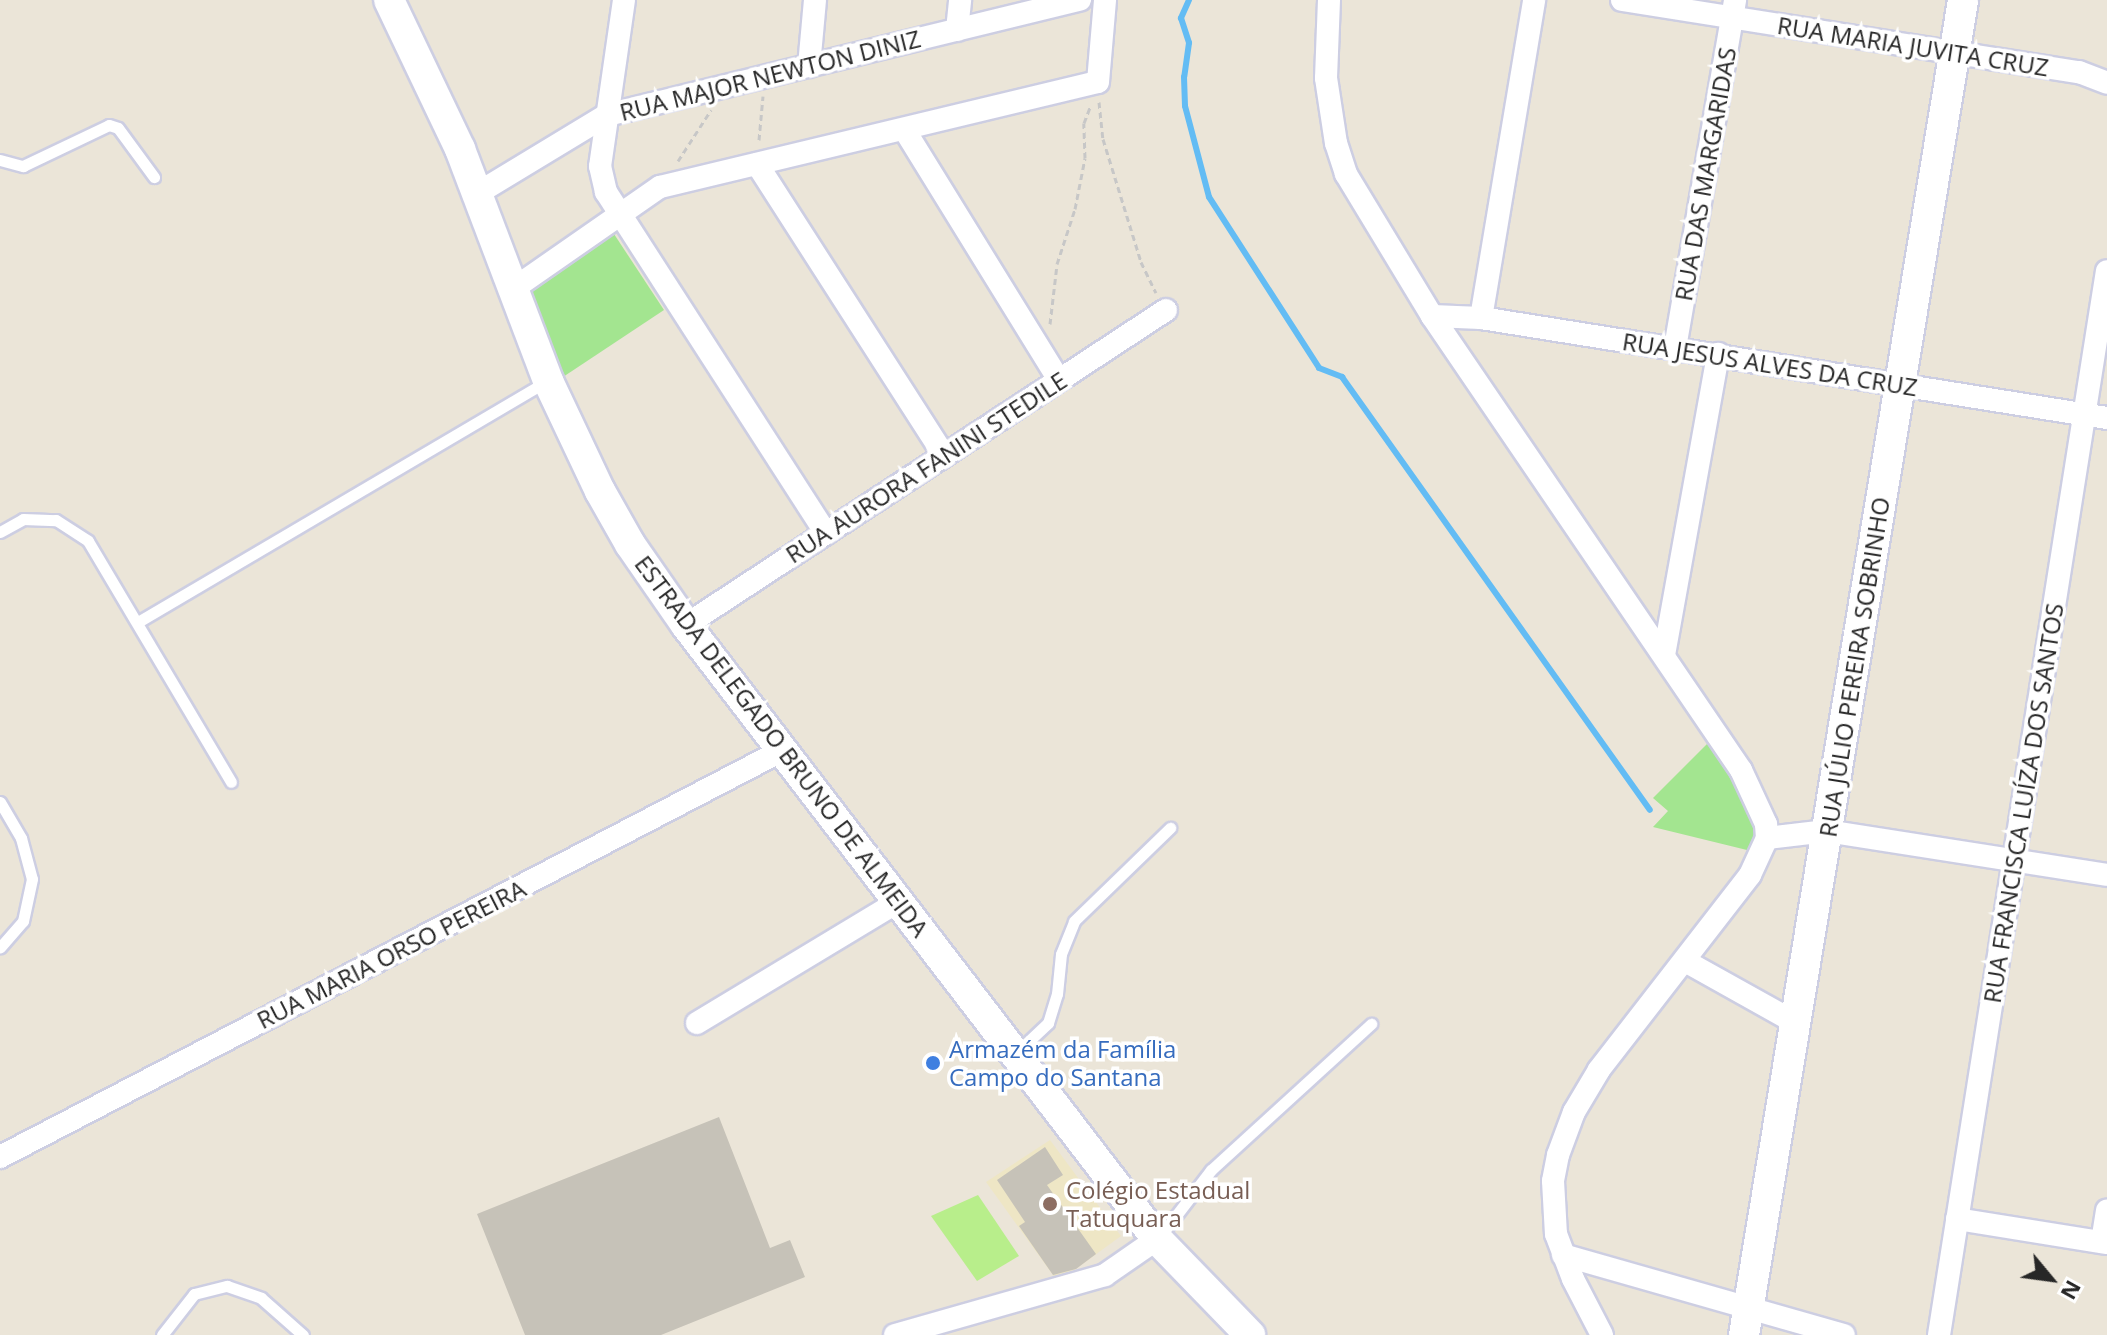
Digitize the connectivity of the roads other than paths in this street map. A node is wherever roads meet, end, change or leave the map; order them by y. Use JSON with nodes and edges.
{"nodes":[{"id":1,"x":389,"y":0,"type":"edge"},
{"id":2,"x":624,"y":0,"type":"edge"},
{"id":3,"x":815,"y":0,"type":"edge"},
{"id":4,"x":960,"y":0,"type":"edge"},
{"id":5,"x":1080,"y":0,"type":"edge"},
{"id":6,"x":1105,"y":0,"type":"edge"},
{"id":7,"x":1329,"y":0,"type":"edge"},
{"id":8,"x":1534,"y":0,"type":"edge"},
{"id":9,"x":1622,"y":0,"type":"edge"},
{"id":10,"x":1963,"y":0,"type":"edge"},
{"id":11,"x":1733,"y":9,"type":"edge"},
{"id":12,"x":957,"y":30,"type":"junction"},
{"id":13,"x":1954,"y":53,"type":"junction"},
{"id":14,"x":809,"y":66,"type":"junction"},
{"id":15,"x":2107,"y":83,"type":"edge"},
{"id":16,"x":607,"y":115,"type":"junction"},
{"id":17,"x":904,"y":129,"type":"junction"},
{"id":18,"x":0,"y":160,"type":"edge"},
{"id":19,"x":757,"y":164,"type":"junction"},
{"id":20,"x":154,"y":177,"type":"dead end"},
{"id":21,"x":478,"y":193,"type":"junction"},
{"id":22,"x":619,"y":215,"type":"junction"},
{"id":23,"x":2107,"y":271,"type":"edge"},
{"id":24,"x":513,"y":289,"type":"junction"},
{"id":25,"x":1166,"y":310,"type":"road end"},
{"id":26,"x":1432,"y":316,"type":"junction"},
{"id":27,"x":1481,"y":318,"type":"junction"},
{"id":28,"x":1675,"y":348,"type":"junction"},
{"id":29,"x":1718,"y":354,"type":"junction"},
{"id":30,"x":1059,"y":380,"type":"junction"},
{"id":31,"x":548,"y":381,"type":"junction"},
{"id":32,"x":1900,"y":385,"type":"junction"},
{"id":33,"x":2084,"y":414,"type":"junction"},
{"id":34,"x":2107,"y":418,"type":"edge"},
{"id":35,"x":944,"y":455,"type":"junction"},
{"id":36,"x":0,"y":532,"type":"edge"},
{"id":37,"x":826,"y":533,"type":"junction"},
{"id":38,"x":138,"y":622,"type":"junction"},
{"id":39,"x":686,"y":625,"type":"junction"},
{"id":40,"x":1664,"y":655,"type":"junction"},
{"id":41,"x":783,"y":750,"type":"junction"},
{"id":42,"x":231,"y":782,"type":"dead end"},
{"id":43,"x":0,"y":802,"type":"edge"},
{"id":44,"x":1170,"y":828,"type":"dead end"},
{"id":45,"x":1827,"y":831,"type":"junction"},
{"id":46,"x":1767,"y":838,"type":"junction"},
{"id":47,"x":2014,"y":860,"type":"junction"},
{"id":48,"x":2107,"y":875,"type":"edge"},
{"id":49,"x":899,"y":901,"type":"junction"},
{"id":50,"x":0,"y":947,"type":"edge"},
{"id":51,"x":1685,"y":961,"type":"junction"},
{"id":52,"x":697,"y":1023,"type":"dead end"},
{"id":53,"x":1796,"y":1023,"type":"junction"},
{"id":54,"x":1371,"y":1024,"type":"dead end"},
{"id":55,"x":1015,"y":1054,"type":"junction"},
{"id":56,"x":0,"y":1157,"type":"edge"},
{"id":57,"x":2107,"y":1210,"type":"edge"},
{"id":58,"x":1957,"y":1219,"type":"junction"},
{"id":59,"x":1157,"y":1239,"type":"junction"},
{"id":60,"x":2104,"y":1243,"type":"edge"},
{"id":61,"x":1563,"y":1255,"type":"junction"},
{"id":62,"x":1746,"y":1322,"type":"edge"},
{"id":63,"x":162,"y":1335,"type":"edge"},
{"id":64,"x":303,"y":1335,"type":"edge"},
{"id":65,"x":895,"y":1335,"type":"edge"},
{"id":66,"x":1250,"y":1335,"type":"edge"},
{"id":67,"x":1602,"y":1335,"type":"edge"},
{"id":68,"x":1844,"y":1335,"type":"edge"},
{"id":69,"x":1939,"y":1335,"type":"edge"}],
"edges":[{"from":1,"to":21,"type":"main road","name":"ESTRADA DELEGADO BRUNO DE ALMEIDA"},
{"from":2,"to":16,"type":"street"},
{"from":3,"to":14,"type":"street"},
{"from":4,"to":12,"type":"street"},
{"from":5,"to":12,"type":"street","name":"RUA MAJOR NEWTON DINIZ"},
{"from":6,"to":17,"type":"street"},
{"from":7,"to":26,"type":"street"},
{"from":8,"to":27,"type":"street"},
{"from":9,"to":11,"type":"street","name":"RUA MARIA JUVITA CRUZ"},
{"from":10,"to":13,"type":"main road","name":"RUA JÚLIO PEREIRA SOBRINHO"},
{"from":11,"to":13,"type":"street","name":"RUA MARIA JUVITA CRUZ"},
{"from":11,"to":28,"type":"street","name":"RUA DAS MARGARIDAS"},
{"from":12,"to":14,"type":"street","name":"RUA MAJOR NEWTON DINIZ"},
{"from":13,"to":15,"type":"street","name":"RUA MARIA JUVITA CRUZ"},
{"from":13,"to":32,"type":"main road","name":"RUA JÚLIO PEREIRA SOBRINHO"},
{"from":14,"to":16,"type":"street","name":"RUA MAJOR NEWTON DINIZ"},
{"from":16,"to":21,"type":"street","name":"RUA MAJOR NEWTON DINIZ"},
{"from":16,"to":22,"type":"street"},
{"from":17,"to":19,"type":"street"},
{"from":17,"to":30,"type":"street"},
{"from":18,"to":20,"type":"lane"},
{"from":19,"to":22,"type":"street"},
{"from":19,"to":35,"type":"street"},
{"from":21,"to":24,"type":"main road","name":"ESTRADA DELEGADO BRUNO DE ALMEIDA"},
{"from":22,"to":24,"type":"street"},
{"from":22,"to":37,"type":"street"},
{"from":23,"to":33,"type":"street","name":"RUA FRANCISCA LUÍZA DOS SANTOS"},
{"from":24,"to":31,"type":"main road","name":"ESTRADA DELEGADO BRUNO DE ALMEIDA"},
{"from":25,"to":30,"type":"street","name":"RUA AURORA FANINI STEDILE"},
{"from":26,"to":27,"type":"street","name":"RUA JESUS ALVES DA CRUZ"},
{"from":26,"to":40,"type":"street"},
{"from":27,"to":28,"type":"street","name":"RUA JESUS ALVES DA CRUZ"},
{"from":28,"to":29,"type":"street","name":"RUA JESUS ALVES DA CRUZ"},
{"from":29,"to":32,"type":"street","name":"RUA JESUS ALVES DA CRUZ"},
{"from":29,"to":40,"type":"street"},
{"from":30,"to":35,"type":"street","name":"RUA AURORA FANINI STEDILE"},
{"from":31,"to":38,"type":"lane"},
{"from":31,"to":39,"type":"main road","name":"ESTRADA DELEGADO BRUNO DE ALMEIDA"},
{"from":32,"to":33,"type":"street","name":"RUA JESUS ALVES DA CRUZ"},
{"from":32,"to":45,"type":"main road","name":"RUA JÚLIO PEREIRA SOBRINHO"},
{"from":33,"to":34,"type":"street","name":"RUA JESUS ALVES DA CRUZ"},
{"from":33,"to":47,"type":"street","name":"RUA FRANCISCA LUÍZA DOS SANTOS"},
{"from":35,"to":37,"type":"street","name":"RUA AURORA FANINI STEDILE"},
{"from":36,"to":38,"type":"lane"},
{"from":37,"to":39,"type":"street","name":"RUA AURORA FANINI STEDILE"},
{"from":38,"to":42,"type":"lane"},
{"from":39,"to":41,"type":"main road","name":"ESTRADA DELEGADO BRUNO DE ALMEIDA"},
{"from":40,"to":46,"type":"street"},
{"from":41,"to":49,"type":"main road","name":"ESTRADA DELEGADO BRUNO DE ALMEIDA"},
{"from":41,"to":56,"type":"street","name":"RUA MARIA ORSO PEREIRA"},
{"from":43,"to":50,"type":"lane"},
{"from":44,"to":55,"type":"lane"},
{"from":45,"to":46,"type":"street"},
{"from":45,"to":47,"type":"street"},
{"from":45,"to":53,"type":"main road","name":"RUA JÚLIO PEREIRA SOBRINHO"},
{"from":46,"to":51,"type":"street"},
{"from":47,"to":48,"type":"street"},
{"from":47,"to":58,"type":"street","name":"RUA FRANCISCA LUÍZA DOS SANTOS"},
{"from":49,"to":52,"type":"street"},
{"from":49,"to":55,"type":"main road","name":"ESTRADA DELEGADO BRUNO DE ALMEIDA"},
{"from":51,"to":53,"type":"street"},
{"from":51,"to":61,"type":"street"},
{"from":53,"to":62,"type":"main road","name":"RUA JÚLIO PEREIRA SOBRINHO"},
{"from":54,"to":59,"type":"lane"},
{"from":55,"to":59,"type":"main road","name":"ESTRADA DELEGADO BRUNO DE ALMEIDA"},
{"from":57,"to":60,"type":"street"},
{"from":58,"to":60,"type":"street"},
{"from":58,"to":69,"type":"street","name":"RUA FRANCISCA LUÍZA DOS SANTOS"},
{"from":59,"to":65,"type":"street"},
{"from":59,"to":66,"type":"main road","name":"ESTRADA DELEGADO BRUNO DE ALMEIDA"},
{"from":61,"to":62,"type":"street"},
{"from":61,"to":67,"type":"street"},
{"from":62,"to":68,"type":"street"},
{"from":63,"to":64,"type":"lane"}]}
